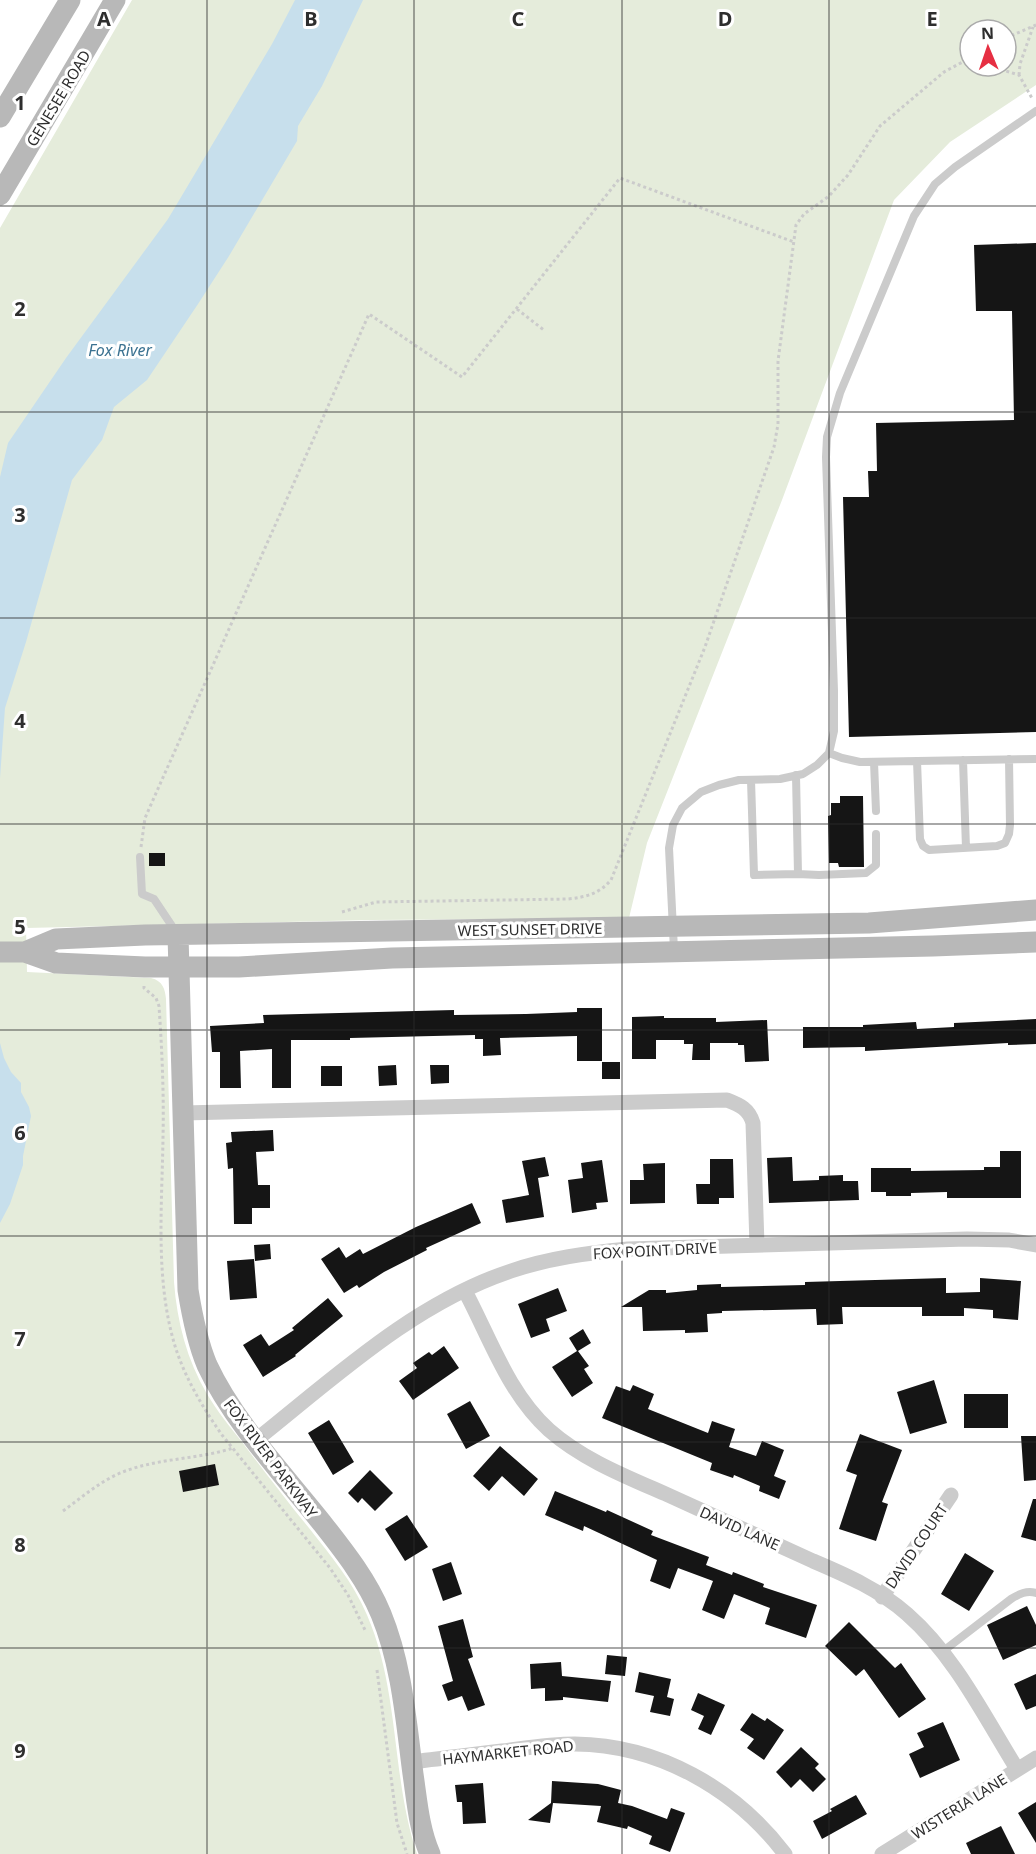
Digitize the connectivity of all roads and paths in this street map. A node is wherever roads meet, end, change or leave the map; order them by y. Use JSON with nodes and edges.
{"nodes":[{"id":1,"x":70,"y":0,"type":"edge"},
{"id":2,"x":115,"y":0,"type":"edge"},
{"id":3,"x":1034,"y":26,"type":"edge"},
{"id":4,"x":1018,"y":33,"type":"edge"},
{"id":5,"x":1019,"y":75,"type":"joint"},
{"id":6,"x":1033,"y":100,"type":"dead end"},
{"id":7,"x":1036,"y":111,"type":"edge"},
{"id":8,"x":0,"y":117,"type":"edge"},
{"id":9,"x":0,"y":195,"type":"edge"},
{"id":10,"x":794,"y":242,"type":"dead end"},
{"id":11,"x":516,"y":309,"type":"junction"},
{"id":12,"x":545,"y":330,"type":"dead end"},
{"id":13,"x":829,"y":753,"type":"junction"},
{"id":14,"x":1009,"y":759,"type":"junction"},
{"id":15,"x":1036,"y":759,"type":"edge"},
{"id":16,"x":963,"y":760,"type":"junction"},
{"id":17,"x":918,"y":761,"type":"junction"},
{"id":18,"x":874,"y":762,"type":"junction"},
{"id":19,"x":796,"y":776,"type":"junction"},
{"id":20,"x":751,"y":780,"type":"junction"},
{"id":21,"x":876,"y":811,"type":"dead end"},
{"id":22,"x":876,"y":834,"type":"dead end"},
{"id":23,"x":966,"y":848,"type":"junction"},
{"id":24,"x":140,"y":857,"type":"joint"},
{"id":25,"x":798,"y":874,"type":"junction"},
{"id":26,"x":1036,"y":910,"type":"edge"},
{"id":27,"x":672,"y":926,"type":"junction"},
{"id":28,"x":1036,"y":930,"type":"edge"},
{"id":29,"x":178,"y":935,"type":"junction"},
{"id":30,"x":1036,"y":942,"type":"edge"},
{"id":31,"x":993,"y":943,"type":"junction"},
{"id":32,"x":0,"y":952,"type":"edge"},
{"id":33,"x":25,"y":952,"type":"junction"},
{"id":34,"x":674,"y":952,"type":"junction"},
{"id":35,"x":179,"y":968,"type":"junction"},
{"id":36,"x":183,"y":1113,"type":"junction"},
{"id":37,"x":757,"y":1245,"type":"junction"},
{"id":38,"x":1036,"y":1245,"type":"edge"},
{"id":39,"x":465,"y":1291,"type":"junction"},
{"id":40,"x":256,"y":1440,"type":"junction"},
{"id":41,"x":951,"y":1495,"type":"dead end"},
{"id":42,"x":63,"y":1510,"type":"dead end"},
{"id":43,"x":1036,"y":1593,"type":"edge"},
{"id":44,"x":882,"y":1597,"type":"junction"},
{"id":45,"x":942,"y":1652,"type":"junction"},
{"id":46,"x":1036,"y":1758,"type":"edge"},
{"id":47,"x":412,"y":1762,"type":"junction"},
{"id":48,"x":1017,"y":1769,"type":"junction"},
{"id":49,"x":430,"y":1854,"type":"edge"},
{"id":50,"x":785,"y":1854,"type":"edge"},
{"id":51,"x":882,"y":1854,"type":"edge"}],
"edges":[{"from":1,"to":8,"type":"main road"},
{"from":2,"to":9,"type":"main road","name":"GENESEE ROAD"},
{"from":3,"to":4,"type":"path"},
{"from":3,"to":5,"type":"path"},
{"from":5,"to":6,"type":"path"},
{"from":7,"to":13,"type":"lane"},
{"from":10,"to":11,"type":"path"},
{"from":11,"to":12,"type":"path"},
{"from":11,"to":24,"type":"path"},
{"from":13,"to":18,"type":"lane"},
{"from":13,"to":19,"type":"lane"},
{"from":14,"to":15,"type":"lane"},
{"from":14,"to":16,"type":"lane"},
{"from":14,"to":23,"type":"lane"},
{"from":16,"to":17,"type":"lane"},
{"from":16,"to":23,"type":"lane"},
{"from":17,"to":18,"type":"lane"},
{"from":17,"to":23,"type":"lane"},
{"from":18,"to":21,"type":"lane"},
{"from":19,"to":20,"type":"lane"},
{"from":19,"to":25,"type":"lane"},
{"from":20,"to":25,"type":"lane"},
{"from":20,"to":27,"type":"lane"},
{"from":22,"to":25,"type":"lane"},
{"from":24,"to":29,"type":"lane"},
{"from":26,"to":27,"type":"main road","name":"WEST SUNSET DRIVE"},
{"from":27,"to":29,"type":"main road","name":"WEST SUNSET DRIVE"},
{"from":27,"to":34,"type":"lane"},
{"from":28,"to":31,"type":"main road"},
{"from":29,"to":33,"type":"main road","name":"WEST SUNSET DRIVE"},
{"from":29,"to":35,"type":"main road","name":"FOX RIVER PARKWAY"},
{"from":30,"to":31,"type":"main road","name":"WEST SUNSET DRIVE"},
{"from":31,"to":34,"type":"main road","name":"WEST SUNSET DRIVE"},
{"from":32,"to":33,"type":"main road","name":"WEST SUNSET DRIVE"},
{"from":33,"to":35,"type":"main road","name":"WEST SUNSET DRIVE"},
{"from":34,"to":35,"type":"main road","name":"WEST SUNSET DRIVE"},
{"from":35,"to":36,"type":"main road","name":"FOX RIVER PARKWAY"},
{"from":36,"to":37,"type":"street"},
{"from":36,"to":40,"type":"main road","name":"FOX RIVER PARKWAY"},
{"from":37,"to":38,"type":"street","name":"FOX POINT DRIVE"},
{"from":37,"to":39,"type":"street","name":"FOX POINT DRIVE"},
{"from":39,"to":40,"type":"street","name":"FOX POINT DRIVE"},
{"from":39,"to":44,"type":"street","name":"DAVID LANE"},
{"from":40,"to":42,"type":"path"},
{"from":40,"to":47,"type":"main road","name":"FOX RIVER PARKWAY"},
{"from":41,"to":44,"type":"street","name":"DAVID COURT"},
{"from":43,"to":45,"type":"lane"},
{"from":44,"to":45,"type":"street","name":"DAVID LANE"},
{"from":45,"to":48,"type":"street","name":"DAVID LANE"},
{"from":46,"to":48,"type":"street","name":"WISTERIA LANE"},
{"from":47,"to":49,"type":"main road","name":"FOX RIVER PARKWAY"},
{"from":47,"to":50,"type":"street","name":"HAYMARKET ROAD"},
{"from":48,"to":51,"type":"street","name":"WISTERIA LANE"}]}
